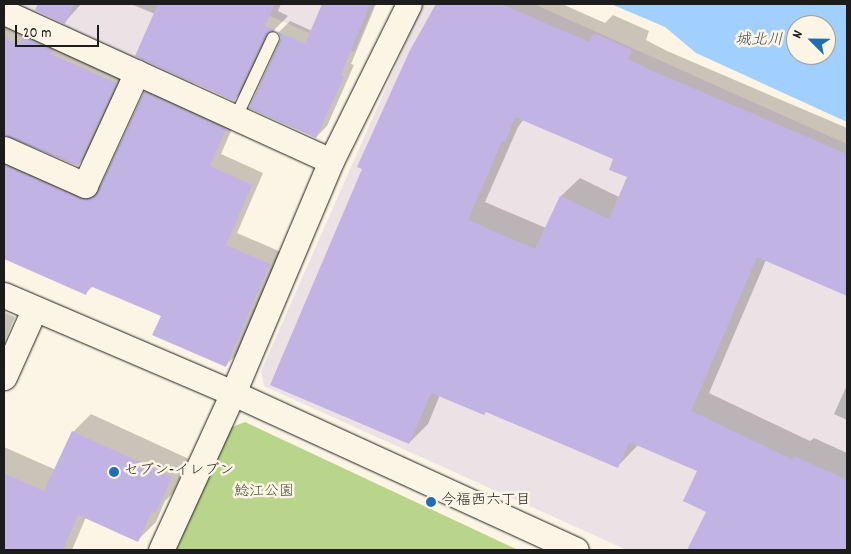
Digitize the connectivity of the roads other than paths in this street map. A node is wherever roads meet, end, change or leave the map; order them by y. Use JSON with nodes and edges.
{"nodes":[{"id":1,"x":409,"y":4,"type":"edge"},
{"id":2,"x":4,"y":12,"type":"edge"},
{"id":3,"x":274,"y":38,"type":"dead end"},
{"id":4,"x":137,"y":72,"type":"junction"},
{"id":5,"x":236,"y":117,"type":"junction"},
{"id":6,"x":4,"y":149,"type":"edge"},
{"id":7,"x":331,"y":161,"type":"junction"},
{"id":8,"x":4,"y":296,"type":"edge"},
{"id":9,"x":34,"y":310,"type":"junction"},
{"id":10,"x":4,"y":378,"type":"edge"},
{"id":11,"x":232,"y":393,"type":"junction"},
{"id":12,"x":161,"y":550,"type":"edge"},
{"id":13,"x":576,"y":550,"type":"edge"}],
"edges":[{"from":1,"to":7,"type":"street"},
{"from":2,"to":4,"type":"street"},
{"from":3,"to":5,"type":"lane"},
{"from":4,"to":5,"type":"street"},
{"from":4,"to":6,"type":"street"},
{"from":5,"to":7,"type":"street"},
{"from":7,"to":11,"type":"street"},
{"from":8,"to":9,"type":"street"},
{"from":9,"to":10,"type":"street"},
{"from":9,"to":11,"type":"street"},
{"from":11,"to":12,"type":"street"},
{"from":11,"to":13,"type":"street"}]}
